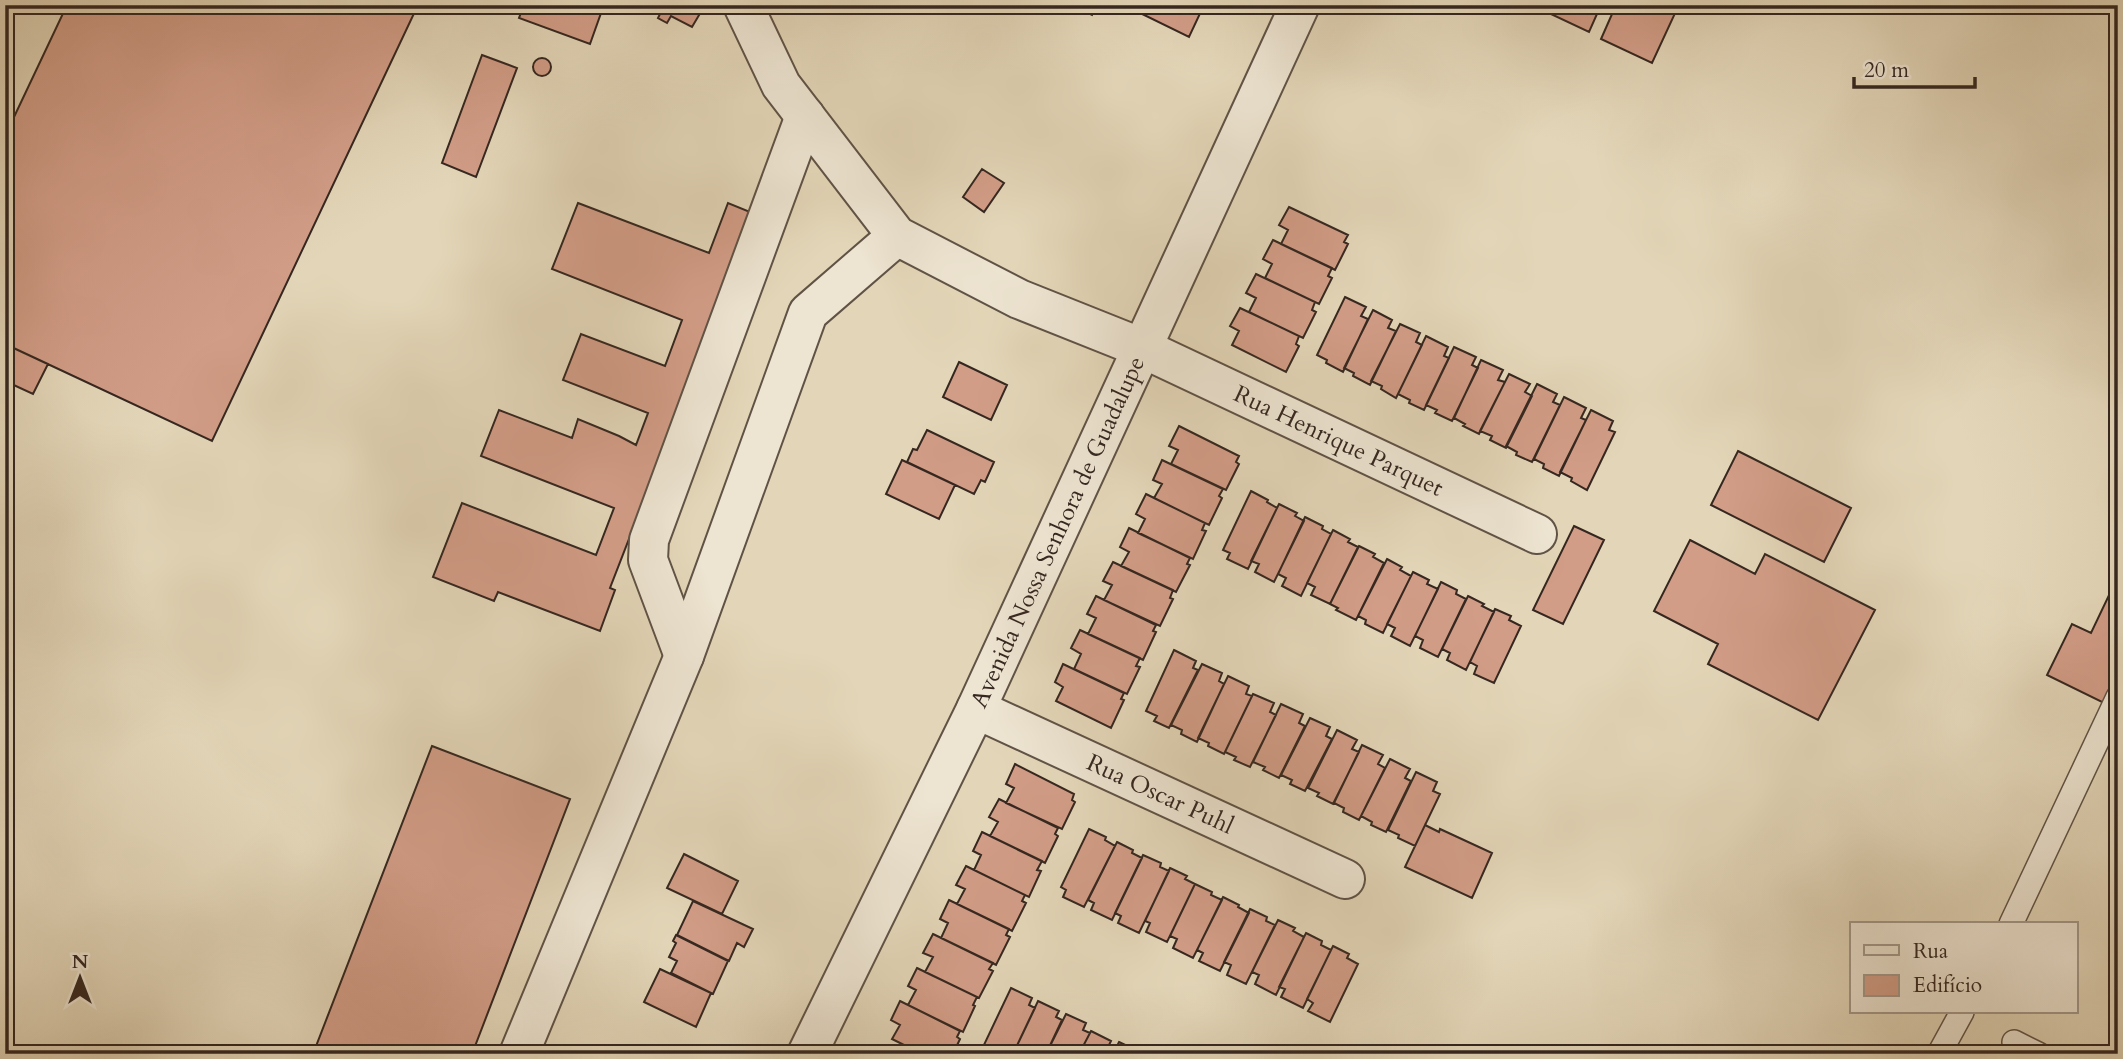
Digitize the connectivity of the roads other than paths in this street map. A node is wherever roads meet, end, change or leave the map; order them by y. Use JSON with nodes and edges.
{"nodes":[{"id":1,"x":743,"y":5,"type":"edge"},
{"id":2,"x":1300,"y":5,"type":"edge"},
{"id":3,"x":805,"y":116,"type":"junction"},
{"id":4,"x":897,"y":236,"type":"junction"},
{"id":5,"x":1142,"y":348,"type":"junction"},
{"id":6,"x":1537,"y":534,"type":"dead end"},
{"id":7,"x":684,"y":656,"type":"junction"},
{"id":8,"x":2118,"y":696,"type":"edge"},
{"id":9,"x":976,"y":709,"type":"junction"},
{"id":10,"x":1345,"y":879,"type":"dead end"},
{"id":11,"x":2012,"y":922,"type":"edge"},
{"id":12,"x":1961,"y":1014,"type":"edge"},
{"id":13,"x":2014,"y":1042,"type":"dead end"},
{"id":14,"x":821,"y":1049,"type":"edge"},
{"id":15,"x":519,"y":1054,"type":"edge"},
{"id":16,"x":1938,"y":1054,"type":"edge"},
{"id":17,"x":2038,"y":1054,"type":"edge"}],
"edges":[{"from":1,"to":3,"type":"street"},
{"from":2,"to":5,"type":"street","name":"Avenida Nossa Senhora de Guadalupe"},
{"from":3,"to":4,"type":"street"},
{"from":3,"to":7,"type":"street"},
{"from":4,"to":5,"type":"street","name":"Rua Henrique Parquet"},
{"from":4,"to":7,"type":"street"},
{"from":5,"to":6,"type":"street","name":"Rua Henrique Parquet"},
{"from":5,"to":9,"type":"street","name":"Avenida Nossa Senhora de Guadalupe"},
{"from":7,"to":15,"type":"street"},
{"from":8,"to":11,"type":"lane"},
{"from":9,"to":10,"type":"street","name":"Rua Oscar Puhl"},
{"from":9,"to":14,"type":"street","name":"Avenida Nossa Senhora de Guadalupe"},
{"from":12,"to":16,"type":"lane"},
{"from":13,"to":17,"type":"lane"}]}
